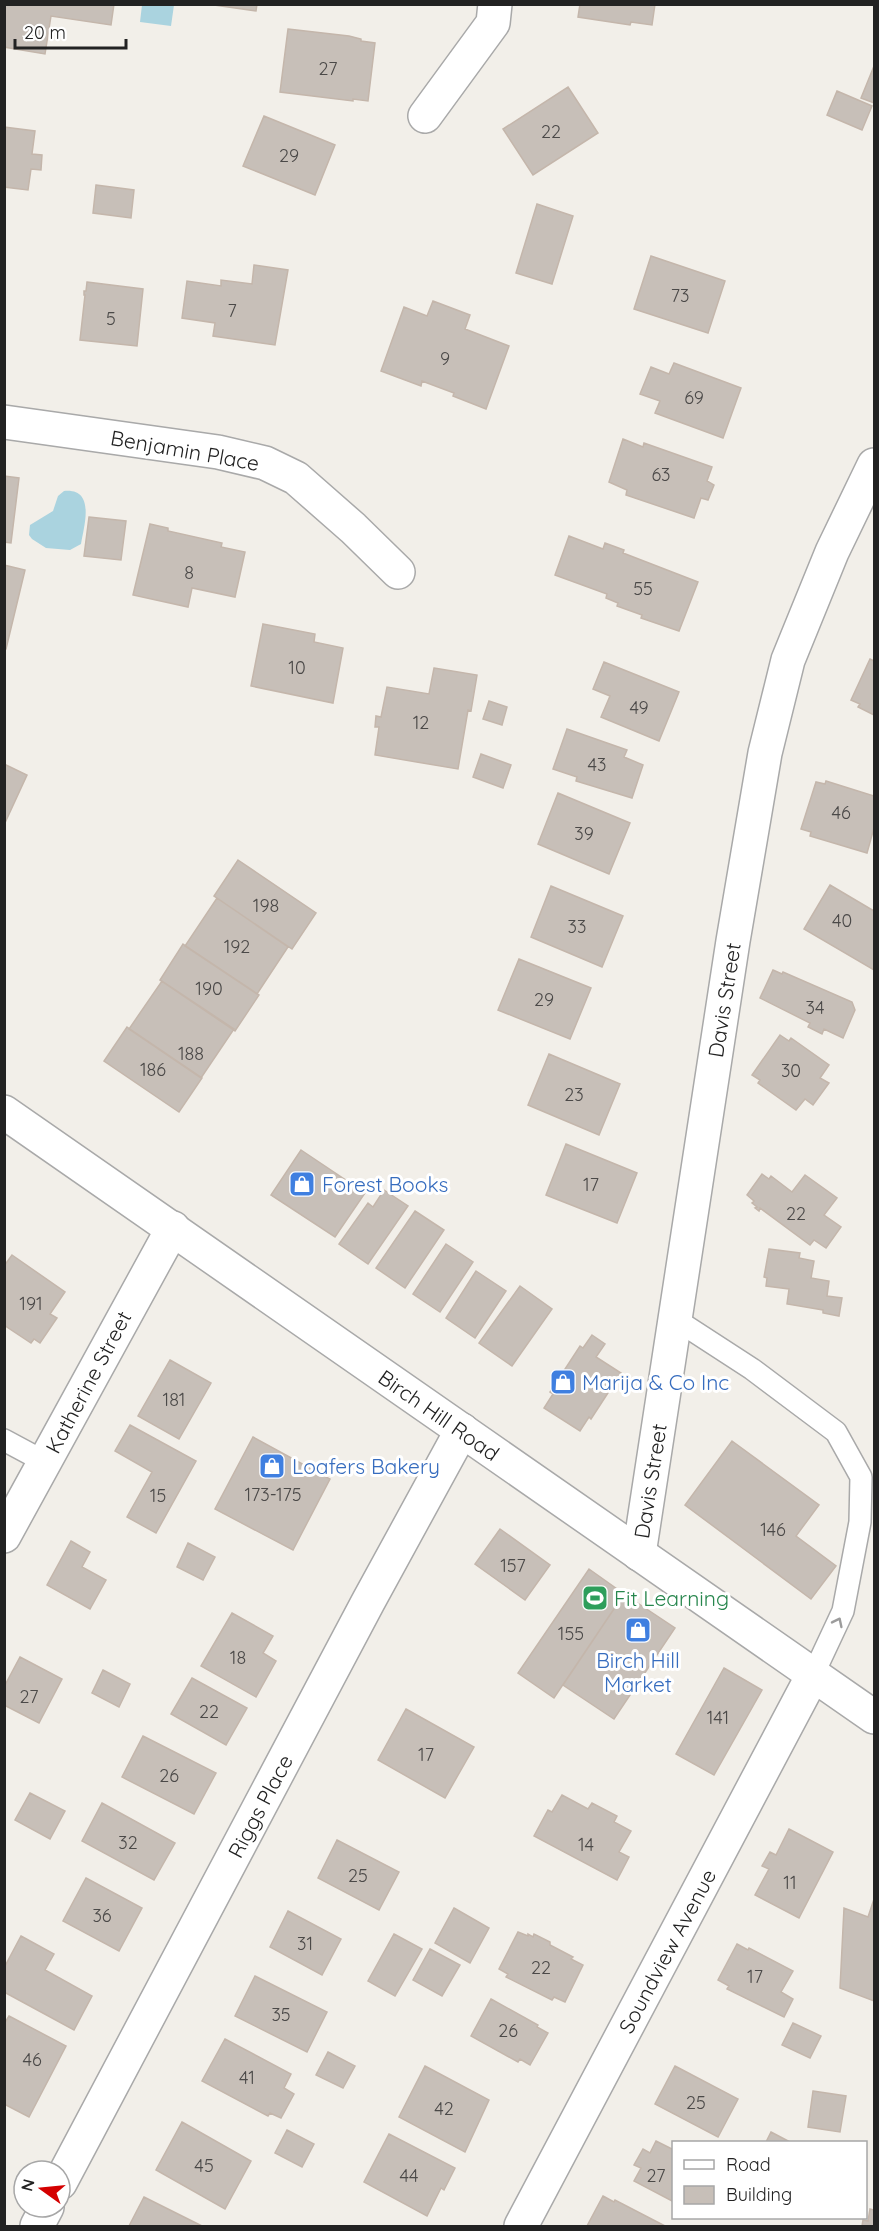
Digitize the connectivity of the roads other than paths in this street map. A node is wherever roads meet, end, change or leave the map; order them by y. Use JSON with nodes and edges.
{"nodes":[{"id":1,"x":495,"y":4,"type":"edge"},
{"id":2,"x":425,"y":116,"type":"dead end"},
{"id":3,"x":4,"y":422,"type":"edge"},
{"id":4,"x":874,"y":465,"type":"edge"},
{"id":5,"x":398,"y":572,"type":"dead end"},
{"id":6,"x":4,"y":1112,"type":"edge"},
{"id":7,"x":173,"y":1228,"type":"junction"},
{"id":8,"x":675,"y":1319,"type":"junction"},
{"id":9,"x":462,"y":1430,"type":"junction"},
{"id":10,"x":4,"y":1440,"type":"edge"},
{"id":11,"x":45,"y":1462,"type":"junction"},
{"id":12,"x":4,"y":1536,"type":"edge"},
{"id":13,"x":639,"y":1554,"type":"junction"},
{"id":14,"x":813,"y":1675,"type":"junction"},
{"id":15,"x":874,"y":1718,"type":"edge"},
{"id":16,"x":72,"y":2160,"type":"edge"},
{"id":17,"x":521,"y":2226,"type":"edge"}],
"edges":[{"from":1,"to":2,"type":"street"},
{"from":3,"to":5,"type":"street","name":"Benjamin Place"},
{"from":4,"to":8,"type":"street","name":"Davis Street"},
{"from":6,"to":7,"type":"street","name":"Birch Hill Road"},
{"from":7,"to":9,"type":"street","name":"Birch Hill Road"},
{"from":7,"to":11,"type":"street","name":"Katherine Street"},
{"from":8,"to":13,"type":"street","name":"Davis Street"},
{"from":14,"to":8,"type":"lane","one_way":true},
{"from":9,"to":13,"type":"street","name":"Birch Hill Road"},
{"from":9,"to":16,"type":"street","name":"Riggs Place"},
{"from":10,"to":11,"type":"lane"},
{"from":11,"to":12,"type":"street","name":"Katherine Street"},
{"from":13,"to":14,"type":"street","name":"Birch Hill Road"},
{"from":14,"to":15,"type":"street","name":"Birch Hill Road"},
{"from":14,"to":17,"type":"street","name":"Soundview Avenue"}]}
